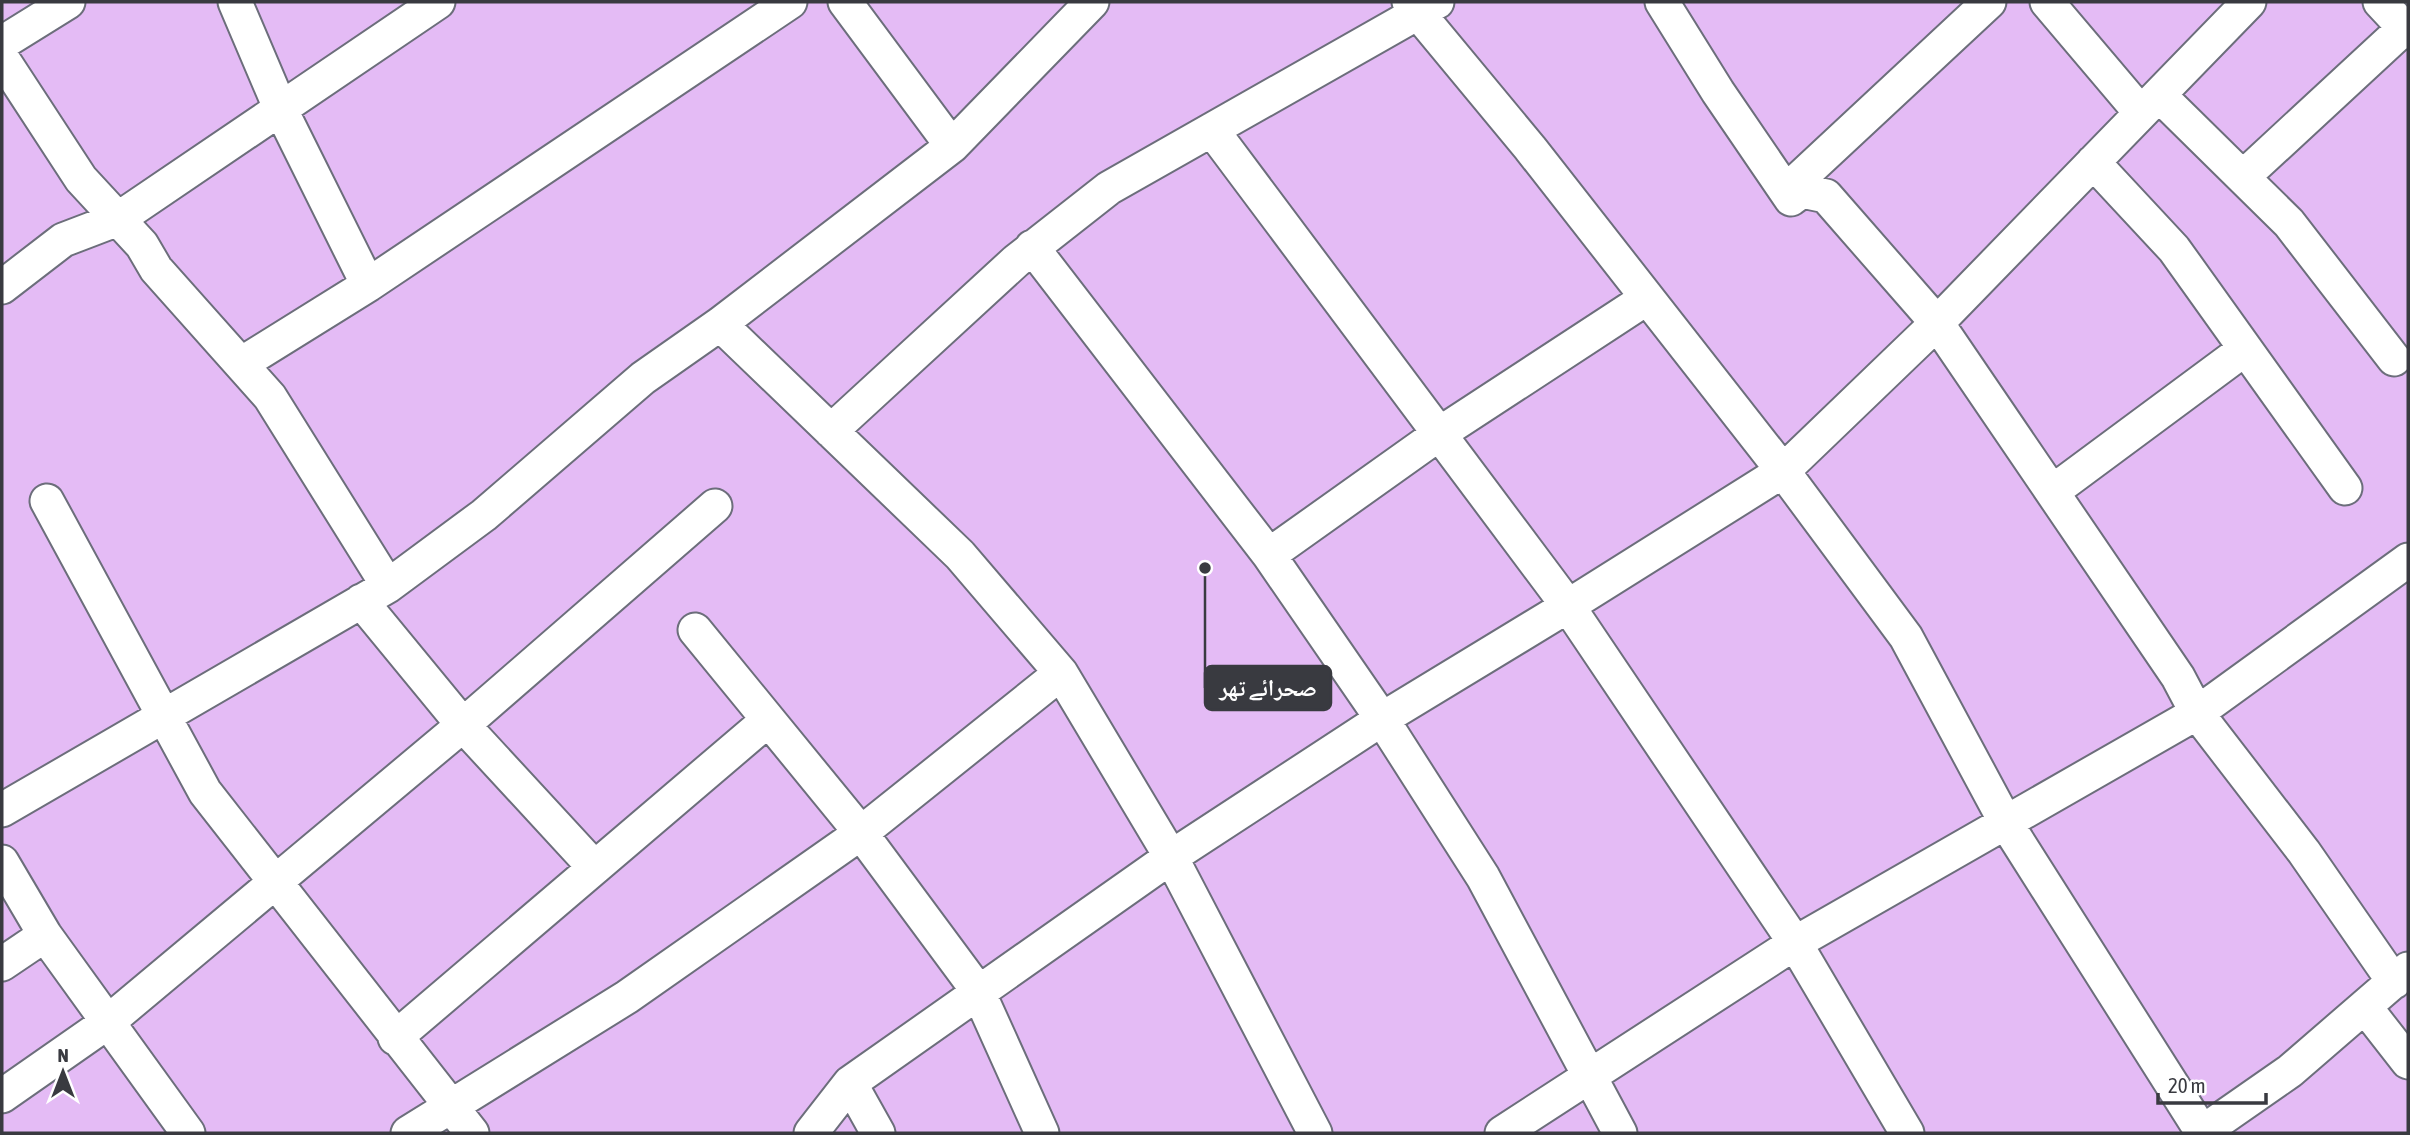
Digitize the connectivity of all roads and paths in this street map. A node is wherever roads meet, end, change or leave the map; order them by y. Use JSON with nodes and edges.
{"nodes":[{"id":1,"x":68,"y":2,"type":"edge"},
{"id":2,"x":235,"y":2,"type":"edge"},
{"id":3,"x":438,"y":2,"type":"edge"},
{"id":4,"x":790,"y":2,"type":"edge"},
{"id":5,"x":845,"y":2,"type":"edge"},
{"id":6,"x":1092,"y":2,"type":"edge"},
{"id":7,"x":1662,"y":2,"type":"edge"},
{"id":8,"x":1989,"y":2,"type":"edge"},
{"id":9,"x":2047,"y":2,"type":"edge"},
{"id":10,"x":2249,"y":2,"type":"edge"},
{"id":11,"x":2380,"y":2,"type":"edge"},
{"id":12,"x":1422,"y":5,"type":"edge"},
{"id":13,"x":2406,"y":30,"type":"edge"},
{"id":14,"x":2,"y":43,"type":"edge"},
{"id":15,"x":2,"y":58,"type":"edge"},
{"id":16,"x":2150,"y":104,"type":"junction"},
{"id":17,"x":281,"y":110,"type":"junction"},
{"id":18,"x":1212,"y":130,"type":"junction"},
{"id":19,"x":952,"y":146,"type":"junction"},
{"id":20,"x":2094,"y":162,"type":"junction"},
{"id":21,"x":2242,"y":177,"type":"junction"},
{"id":22,"x":1786,"y":191,"type":"junction"},
{"id":23,"x":118,"y":219,"type":"junction"},
{"id":24,"x":1032,"y":247,"type":"junction"},
{"id":25,"x":368,"y":285,"type":"junction"},
{"id":26,"x":2,"y":286,"type":"edge"},
{"id":27,"x":1647,"y":298,"type":"junction"},
{"id":28,"x":1937,"y":323,"type":"junction"},
{"id":29,"x":720,"y":324,"type":"junction"},
{"id":30,"x":2245,"y":349,"type":"junction"},
{"id":31,"x":2394,"y":359,"type":"dead end"},
{"id":32,"x":241,"y":364,"type":"junction"},
{"id":33,"x":831,"y":431,"type":"junction"},
{"id":34,"x":1439,"y":434,"type":"junction"},
{"id":35,"x":1783,"y":471,"type":"junction"},
{"id":36,"x":2345,"y":488,"type":"dead end"},
{"id":37,"x":2052,"y":492,"type":"junction"},
{"id":38,"x":47,"y":501,"type":"dead end"},
{"id":39,"x":715,"y":506,"type":"dead end"},
{"id":40,"x":1269,"y":555,"type":"junction"},
{"id":41,"x":2408,"y":560,"type":"edge"},
{"id":42,"x":375,"y":593,"type":"junction"},
{"id":43,"x":1568,"y":606,"type":"junction"},
{"id":44,"x":695,"y":630,"type":"dead end"},
{"id":45,"x":1061,"y":673,"type":"junction"},
{"id":46,"x":2197,"y":713,"type":"junction"},
{"id":47,"x":165,"y":717,"type":"junction"},
{"id":48,"x":1382,"y":719,"type":"junction"},
{"id":49,"x":768,"y":720,"type":"junction"},
{"id":50,"x":463,"y":725,"type":"junction"},
{"id":51,"x":2,"y":810,"type":"edge"},
{"id":52,"x":2006,"y":823,"type":"junction"},
{"id":53,"x":861,"y":834,"type":"junction"},
{"id":54,"x":1171,"y":857,"type":"junction"},
{"id":55,"x":2,"y":862,"type":"edge"},
{"id":56,"x":594,"y":867,"type":"junction"},
{"id":57,"x":276,"y":884,"type":"junction"},
{"id":58,"x":46,"y":935,"type":"junction"},
{"id":59,"x":1795,"y":943,"type":"junction"},
{"id":60,"x":2,"y":964,"type":"edge"},
{"id":61,"x":2401,"y":975,"type":"edge"},
{"id":62,"x":978,"y":991,"type":"junction"},
{"id":63,"x":2365,"y":1007,"type":"junction"},
{"id":64,"x":108,"y":1022,"type":"junction"},
{"id":65,"x":395,"y":1038,"type":"junction"},
{"id":66,"x":2408,"y":1062,"type":"edge"},
{"id":67,"x":1589,"y":1078,"type":"junction"},
{"id":68,"x":850,"y":1083,"type":"junction"},
{"id":69,"x":2,"y":1096,"type":"edge"},
{"id":70,"x":451,"y":1107,"type":"junction"},
{"id":71,"x":178,"y":1129,"type":"edge"},
{"id":72,"x":408,"y":1133,"type":"edge"},
{"id":73,"x":472,"y":1133,"type":"edge"},
{"id":74,"x":811,"y":1133,"type":"edge"},
{"id":75,"x":878,"y":1133,"type":"edge"},
{"id":76,"x":1042,"y":1133,"type":"edge"},
{"id":77,"x":1315,"y":1133,"type":"edge"},
{"id":78,"x":1502,"y":1133,"type":"edge"},
{"id":79,"x":1620,"y":1133,"type":"edge"},
{"id":80,"x":1907,"y":1133,"type":"edge"},
{"id":81,"x":2202,"y":1133,"type":"edge"}],
"edges":[{"from":1,"to":14,"type":"street"},
{"from":2,"to":17,"type":"street"},
{"from":3,"to":17,"type":"street"},
{"from":4,"to":25,"type":"street"},
{"from":5,"to":19,"type":"street"},
{"from":6,"to":19,"type":"street"},
{"from":7,"to":22,"type":"street"},
{"from":8,"to":22,"type":"street"},
{"from":9,"to":16,"type":"street"},
{"from":10,"to":16,"type":"street"},
{"from":11,"to":13,"type":"street"},
{"from":12,"to":18,"type":"street"},
{"from":12,"to":27,"type":"street"},
{"from":13,"to":21,"type":"street"},
{"from":15,"to":23,"type":"street"},
{"from":16,"to":20,"type":"street"},
{"from":16,"to":21,"type":"street"},
{"from":17,"to":23,"type":"street"},
{"from":17,"to":25,"type":"street"},
{"from":18,"to":24,"type":"street"},
{"from":18,"to":34,"type":"street"},
{"from":19,"to":29,"type":"street"},
{"from":20,"to":28,"type":"street"},
{"from":20,"to":30,"type":"street"},
{"from":21,"to":31,"type":"street"},
{"from":22,"to":28,"type":"street"},
{"from":23,"to":26,"type":"street"},
{"from":23,"to":32,"type":"street"},
{"from":24,"to":33,"type":"street"},
{"from":24,"to":40,"type":"street"},
{"from":25,"to":32,"type":"street"},
{"from":27,"to":34,"type":"street"},
{"from":27,"to":35,"type":"street"},
{"from":28,"to":35,"type":"street"},
{"from":28,"to":37,"type":"street"},
{"from":29,"to":33,"type":"street"},
{"from":29,"to":42,"type":"street"},
{"from":30,"to":36,"type":"street"},
{"from":30,"to":37,"type":"street"},
{"from":32,"to":42,"type":"street"},
{"from":33,"to":45,"type":"street"},
{"from":34,"to":40,"type":"street"},
{"from":34,"to":43,"type":"street"},
{"from":35,"to":43,"type":"street"},
{"from":35,"to":52,"type":"street"},
{"from":37,"to":46,"type":"street"},
{"from":38,"to":47,"type":"street"},
{"from":39,"to":50,"type":"street"},
{"from":40,"to":48,"type":"street"},
{"from":41,"to":46,"type":"street"},
{"from":42,"to":47,"type":"street"},
{"from":42,"to":50,"type":"street"},
{"from":43,"to":48,"type":"street"},
{"from":43,"to":59,"type":"street"},
{"from":44,"to":49,"type":"street"},
{"from":45,"to":53,"type":"street"},
{"from":45,"to":54,"type":"street"},
{"from":46,"to":52,"type":"street"},
{"from":46,"to":61,"type":"street"},
{"from":47,"to":51,"type":"street"},
{"from":47,"to":57,"type":"street"},
{"from":48,"to":54,"type":"street"},
{"from":48,"to":67,"type":"street"},
{"from":49,"to":53,"type":"street"},
{"from":49,"to":56,"type":"street"},
{"from":50,"to":56,"type":"street"},
{"from":50,"to":57,"type":"street"},
{"from":52,"to":59,"type":"street"},
{"from":52,"to":81,"type":"street"},
{"from":53,"to":62,"type":"street"},
{"from":53,"to":70,"type":"street"},
{"from":54,"to":62,"type":"street"},
{"from":54,"to":77,"type":"street"},
{"from":55,"to":58,"type":"street"},
{"from":56,"to":65,"type":"street"},
{"from":57,"to":64,"type":"street"},
{"from":57,"to":65,"type":"street"},
{"from":58,"to":60,"type":"street"},
{"from":58,"to":64,"type":"street"},
{"from":59,"to":67,"type":"street"},
{"from":59,"to":80,"type":"street"},
{"from":61,"to":63,"type":"street"},
{"from":62,"to":68,"type":"street"},
{"from":62,"to":76,"type":"street"},
{"from":63,"to":66,"type":"street"},
{"from":63,"to":81,"type":"street"},
{"from":64,"to":69,"type":"street"},
{"from":64,"to":71,"type":"street"},
{"from":65,"to":70,"type":"street"},
{"from":67,"to":78,"type":"street"},
{"from":67,"to":79,"type":"street"},
{"from":68,"to":74,"type":"street"},
{"from":68,"to":75,"type":"street"},
{"from":70,"to":72,"type":"street"},
{"from":70,"to":73,"type":"street"}]}
